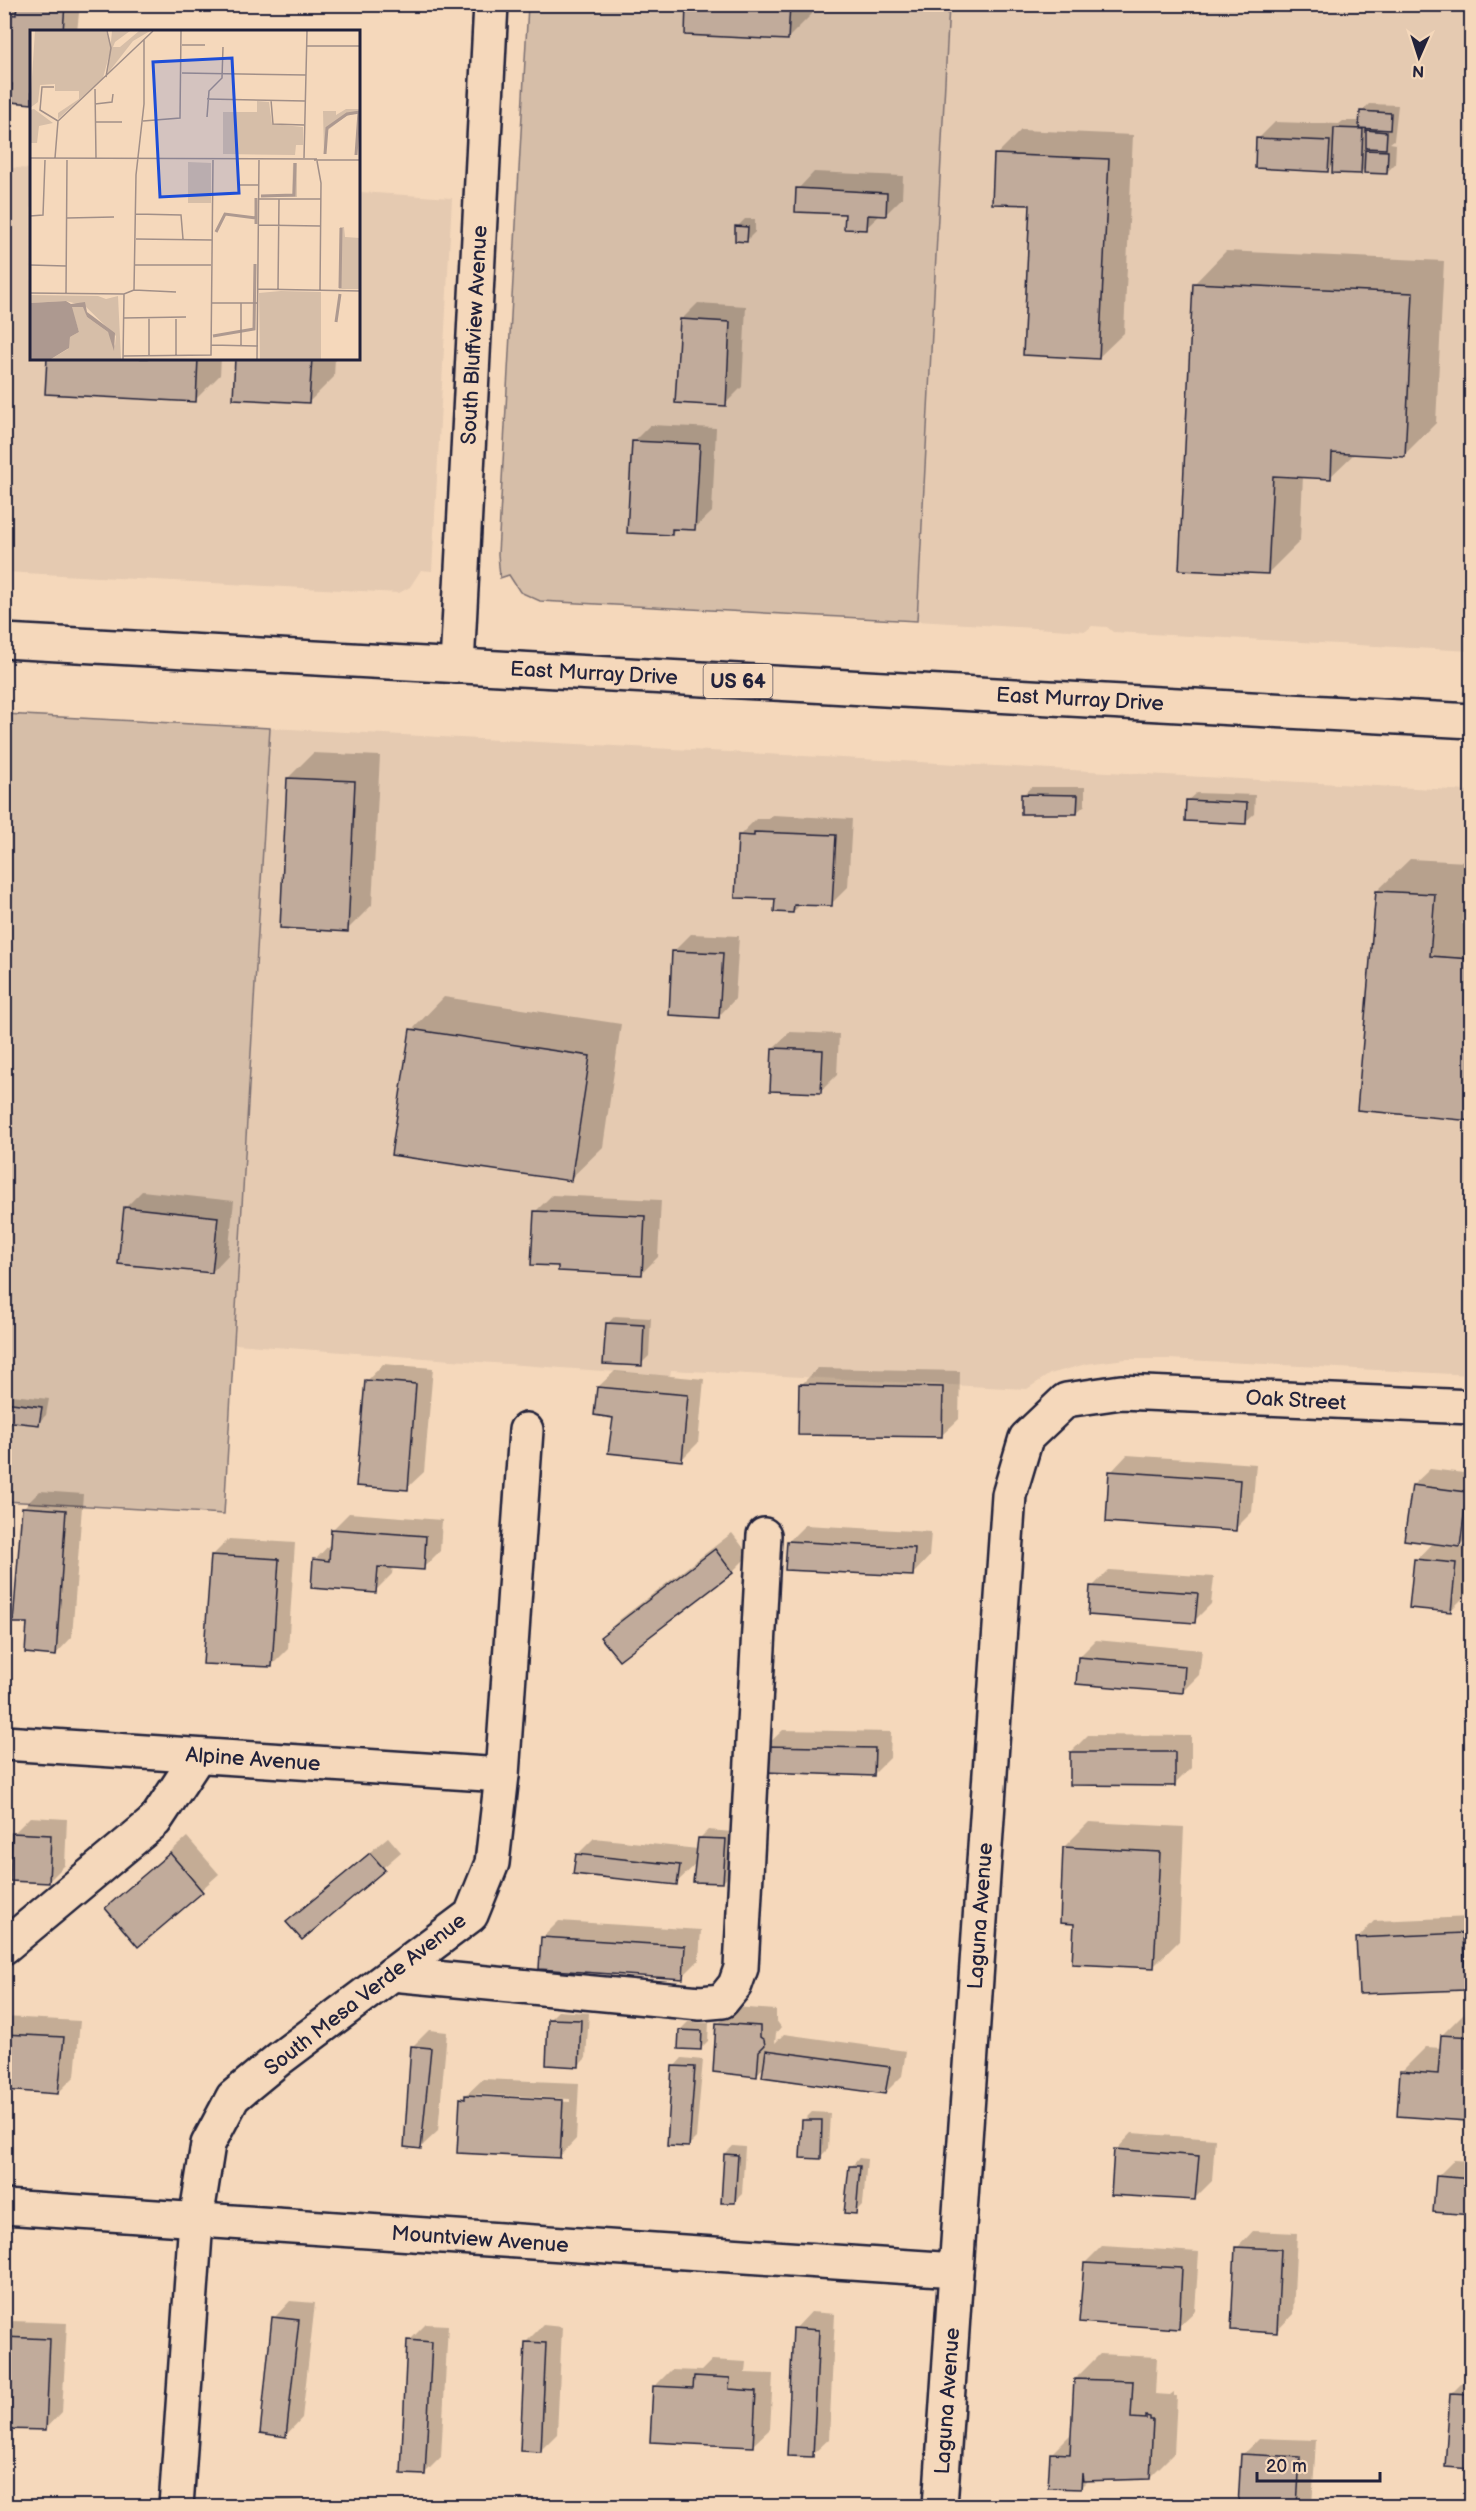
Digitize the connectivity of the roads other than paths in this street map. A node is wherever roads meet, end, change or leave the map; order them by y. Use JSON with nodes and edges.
{"nodes":[{"id":1,"x":491,"y":4,"type":"edge"},
{"id":2,"x":4,"y":641,"type":"edge"},
{"id":3,"x":457,"y":666,"type":"junction"},
{"id":4,"x":1472,"y":721,"type":"edge"},
{"id":5,"x":1121,"y":1392,"type":"joint"},
{"id":6,"x":1472,"y":1407,"type":"edge"},
{"id":7,"x":526,"y":1430,"type":"dead end"},
{"id":8,"x":764,"y":1534,"type":"dead end"},
{"id":9,"x":4,"y":1743,"type":"edge"},
{"id":10,"x":198,"y":1756,"type":"junction"},
{"id":11,"x":502,"y":1775,"type":"junction"},
{"id":12,"x":4,"y":1947,"type":"edge"},
{"id":13,"x":392,"y":1974,"type":"junction"},
{"id":14,"x":4,"y":2207,"type":"edge"},
{"id":15,"x":196,"y":2220,"type":"junction"},
{"id":16,"x":956,"y":2270,"type":"junction"},
{"id":17,"x":176,"y":2506,"type":"edge"},
{"id":18,"x":940,"y":2506,"type":"edge"}],
"edges":[{"from":1,"to":3,"type":"main road","name":"South Bluffview Avenue"},
{"from":2,"to":3,"type":"main road","name":"East Murray Drive","number":"US 64"},
{"from":3,"to":4,"type":"main road","name":"East Murray Drive","number":"US 64"},
{"from":5,"to":6,"type":"main road","name":"Oak Street"},
{"from":5,"to":16,"type":"main road","name":"Laguna Avenue"},
{"from":7,"to":11,"type":"main road","name":"South Mesa Verde Avenue"},
{"from":8,"to":13,"type":"main road"},
{"from":9,"to":10,"type":"main road","name":"Alpine Avenue"},
{"from":10,"to":11,"type":"main road","name":"Alpine Avenue"},
{"from":10,"to":12,"type":"main road"},
{"from":11,"to":13,"type":"main road","name":"South Mesa Verde Avenue"},
{"from":13,"to":15,"type":"main road","name":"South Mesa Verde Avenue"},
{"from":14,"to":15,"type":"main road","name":"Mountview Avenue"},
{"from":15,"to":16,"type":"main road","name":"Mountview Avenue"},
{"from":15,"to":17,"type":"main road","name":"South Mesa Verde Avenue"},
{"from":16,"to":18,"type":"main road","name":"Laguna Avenue"}]}
